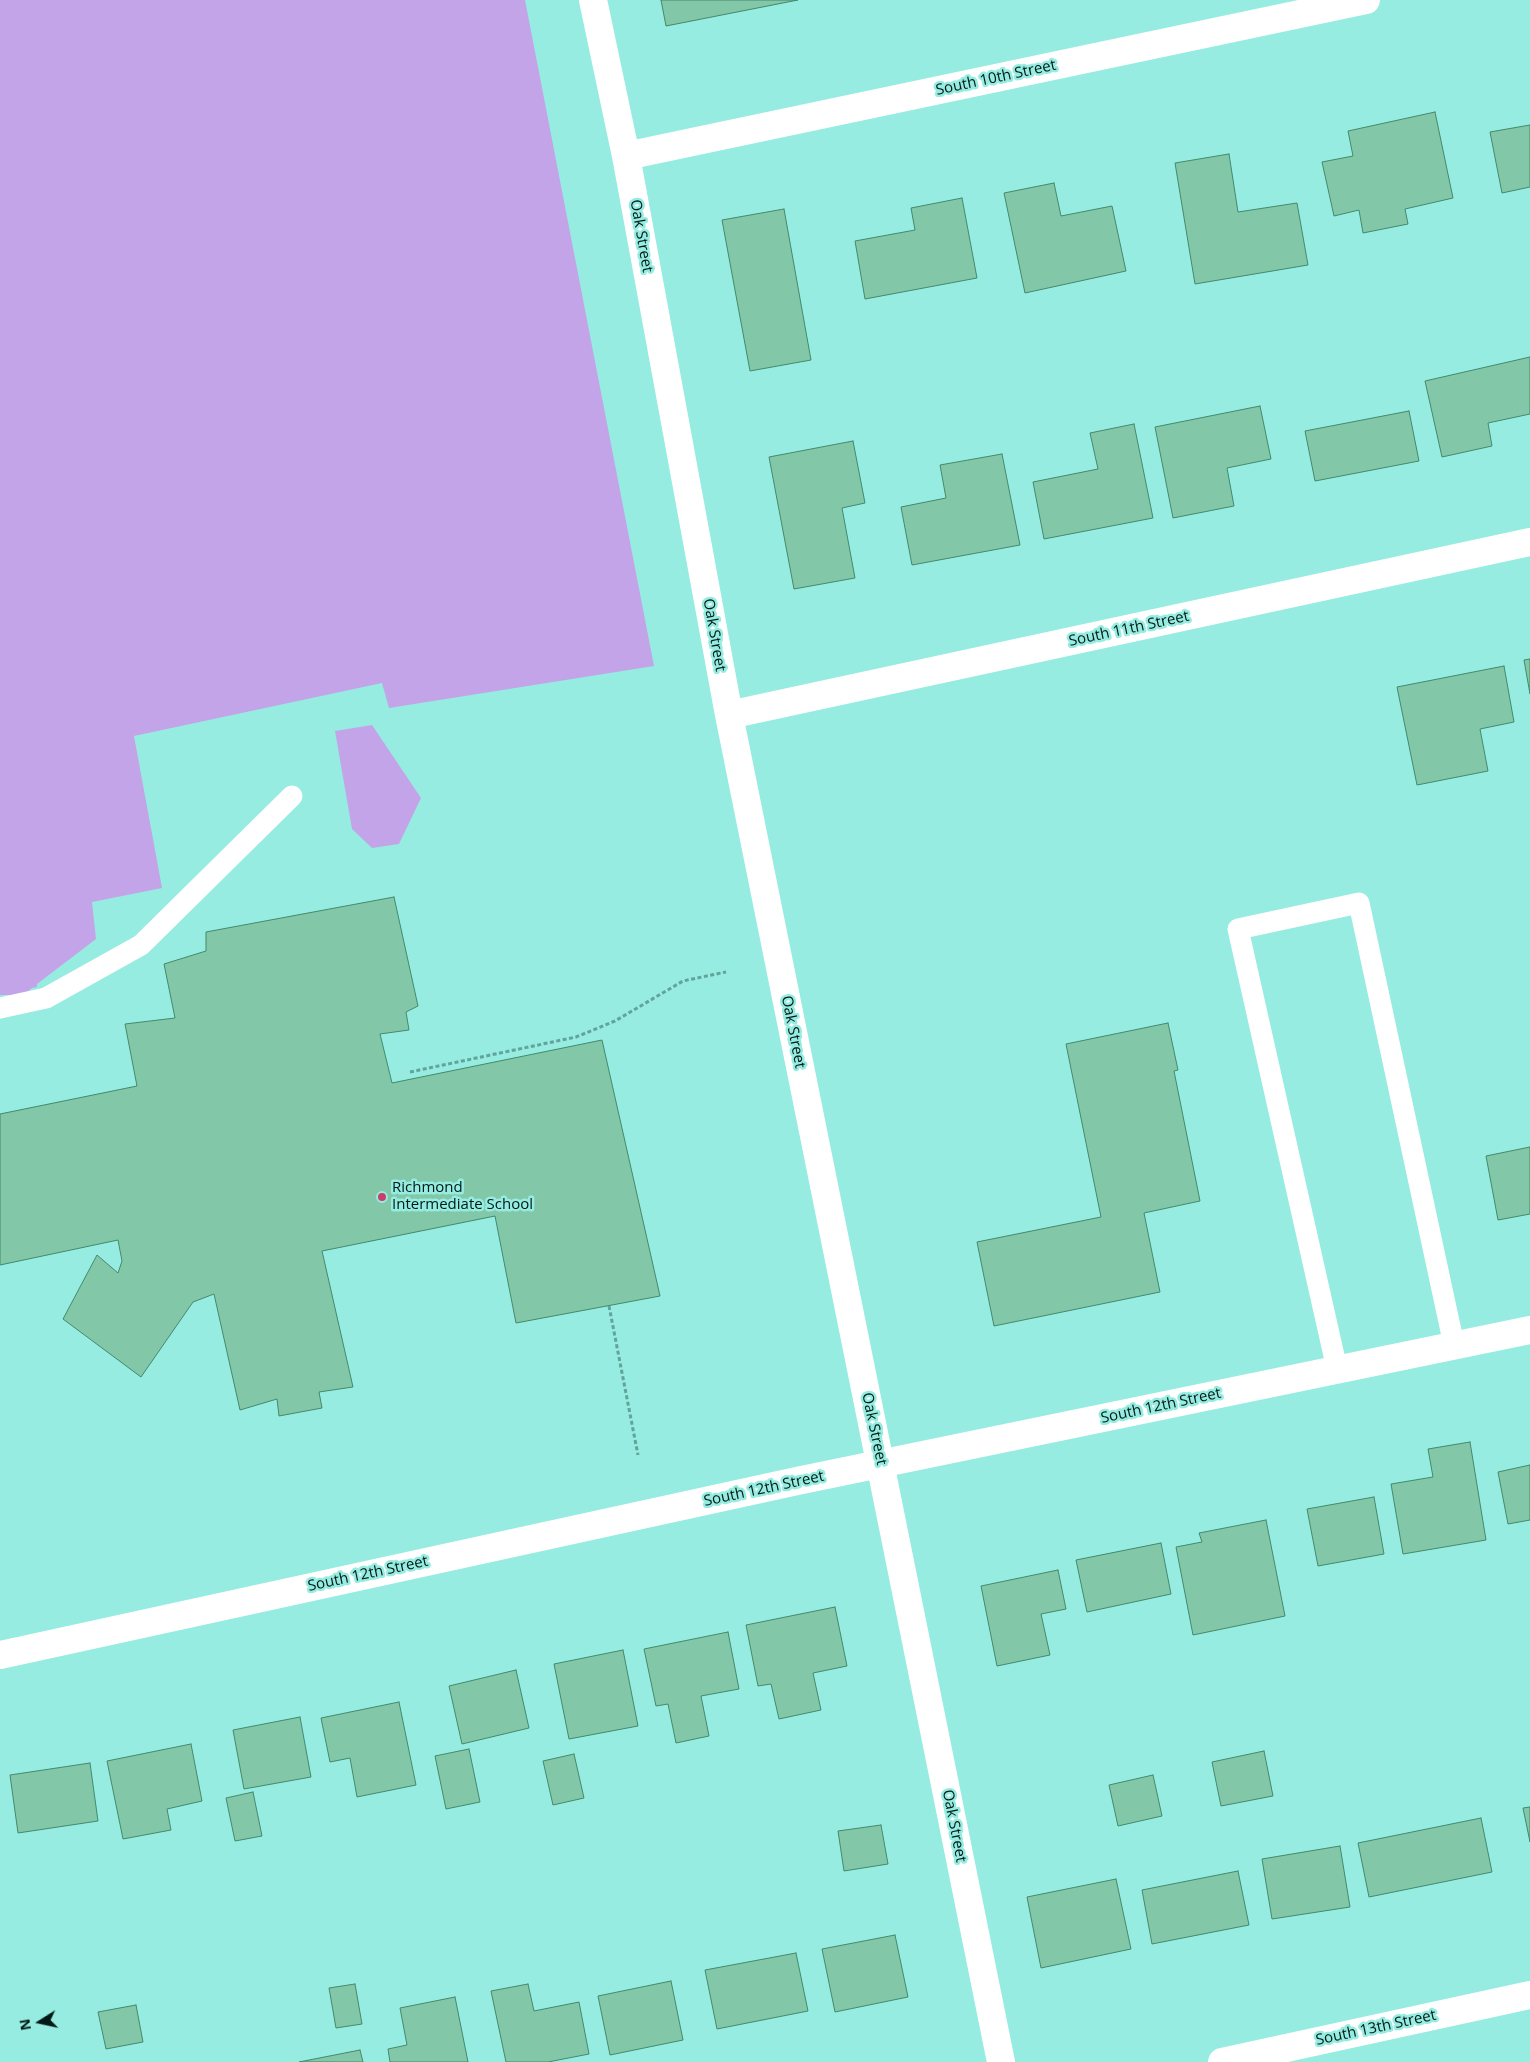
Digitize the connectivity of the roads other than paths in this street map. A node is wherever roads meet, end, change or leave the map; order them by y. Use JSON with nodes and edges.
{"nodes":[{"id":1,"x":593,"y":0,"type":"edge"},
{"id":2,"x":1366,"y":0,"type":"edge"},
{"id":3,"x":626,"y":156,"type":"junction"},
{"id":4,"x":1530,"y":542,"type":"edge"},
{"id":5,"x":729,"y":715,"type":"junction"},
{"id":6,"x":292,"y":796,"type":"dead end"},
{"id":7,"x":0,"y":1008,"type":"edge"},
{"id":8,"x":1530,"y":1330,"type":"edge"},
{"id":9,"x":1454,"y":1345,"type":"junction"},
{"id":10,"x":1338,"y":1370,"type":"junction"},
{"id":11,"x":881,"y":1464,"type":"junction"},
{"id":12,"x":0,"y":1655,"type":"edge"},
{"id":13,"x":1530,"y":1995,"type":"edge"},
{"id":14,"x":1001,"y":2062,"type":"edge"},
{"id":15,"x":1222,"y":2062,"type":"edge"}],
"edges":[{"from":1,"to":3,"type":"street","name":"Oak Street"},
{"from":2,"to":3,"type":"street","name":"South 10th Street"},
{"from":3,"to":5,"type":"street","name":"Oak Street"},
{"from":4,"to":5,"type":"street","name":"South 11th Street"},
{"from":5,"to":11,"type":"street","name":"Oak Street"},
{"from":6,"to":7,"type":"lane"},
{"from":8,"to":9,"type":"street","name":"South 12th Street"},
{"from":9,"to":10,"type":"street","name":"South 12th Street"},
{"from":9,"to":10,"type":"lane"},
{"from":10,"to":11,"type":"street","name":"South 12th Street"},
{"from":11,"to":12,"type":"street","name":"South 12th Street"},
{"from":11,"to":14,"type":"street","name":"Oak Street"},
{"from":13,"to":15,"type":"street","name":"South 13th Street"}]}
